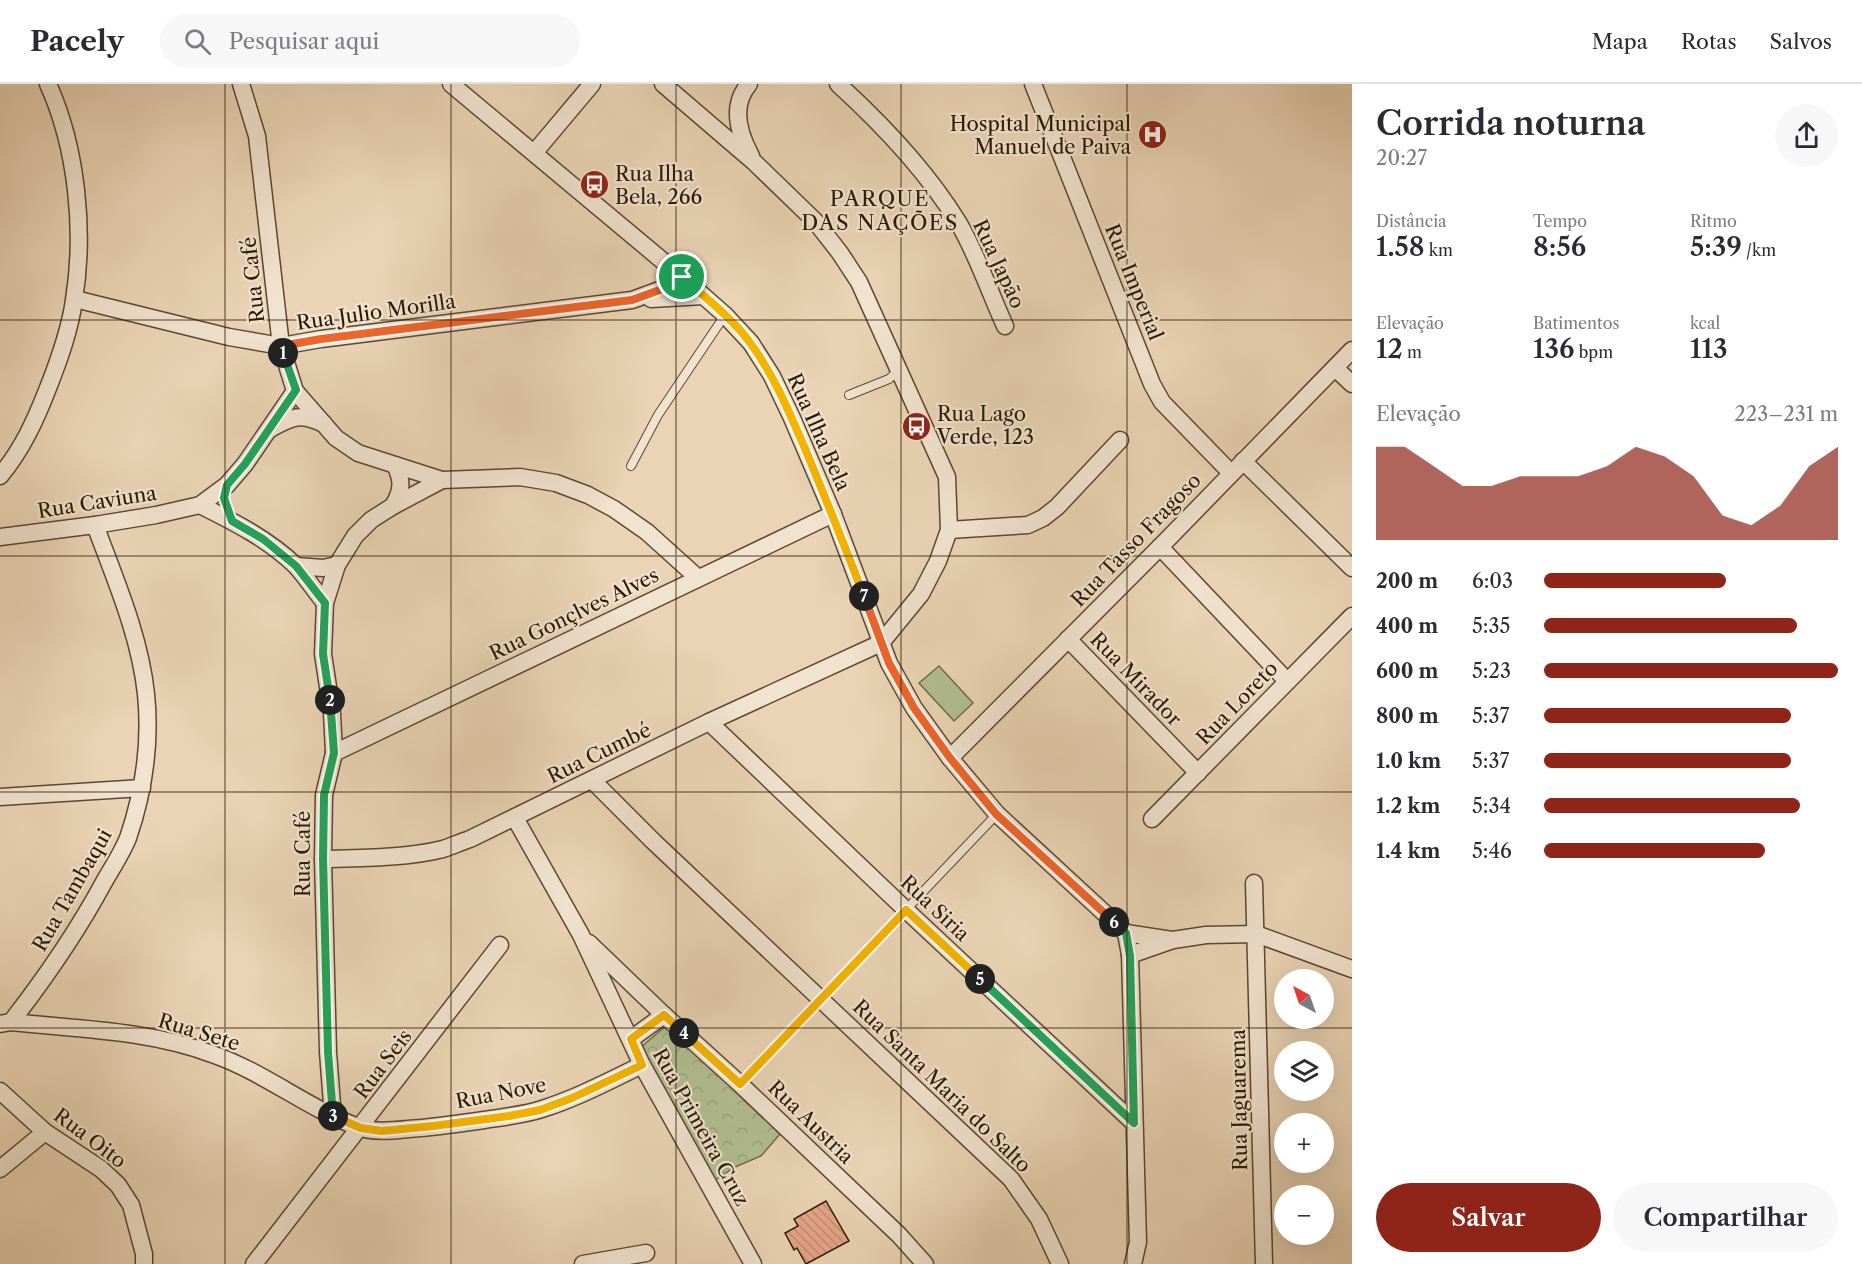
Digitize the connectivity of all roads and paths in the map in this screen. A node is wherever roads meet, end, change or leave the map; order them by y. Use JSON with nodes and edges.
{"nodes":[{"id":1,"x":48,"y":84,"type":"edge"},
{"id":2,"x":241,"y":84,"type":"edge"},
{"id":3,"x":451,"y":84,"type":"edge"},
{"id":4,"x":592,"y":84,"type":"edge"},
{"id":5,"x":663,"y":84,"type":"edge"},
{"id":6,"x":749,"y":84,"type":"edge"},
{"id":7,"x":838,"y":84,"type":"edge"},
{"id":8,"x":1033,"y":84,"type":"edge"},
{"id":9,"x":534,"y":153,"type":"junction"},
{"id":10,"x":754,"y":162,"type":"junction"},
{"id":11,"x":682,"y":277,"type":"junction"},
{"id":12,"x":703,"y":296,"type":"junction"},
{"id":13,"x":75,"y":299,"type":"junction"},
{"id":14,"x":632,"y":300,"type":"junction"},
{"id":15,"x":725,"y":315,"type":"junction"},
{"id":16,"x":1005,"y":326,"type":"dead end"},
{"id":17,"x":281,"y":346,"type":"junction"},
{"id":18,"x":1352,"y":350,"type":"edge"},
{"id":19,"x":1335,"y":368,"type":"junction"},
{"id":20,"x":899,"y":370,"type":"junction"},
{"id":21,"x":1352,"y":384,"type":"edge"},
{"id":22,"x":296,"y":390,"type":"junction"},
{"id":23,"x":849,"y":395,"type":"dead end"},
{"id":24,"x":325,"y":424,"type":"junction"},
{"id":25,"x":268,"y":431,"type":"junction"},
{"id":26,"x":1120,"y":440,"type":"dead end"},
{"id":27,"x":1243,"y":461,"type":"junction"},
{"id":28,"x":395,"y":465,"type":"junction"},
{"id":29,"x":632,"y":466,"type":"dead end"},
{"id":30,"x":1231,"y":473,"type":"junction"},
{"id":31,"x":0,"y":476,"type":"edge"},
{"id":32,"x":442,"y":480,"type":"junction"},
{"id":33,"x":227,"y":485,"type":"junction"},
{"id":34,"x":200,"y":505,"type":"junction"},
{"id":35,"x":393,"y":506,"type":"junction"},
{"id":36,"x":833,"y":514,"type":"junction"},
{"id":37,"x":232,"y":521,"type":"junction"},
{"id":38,"x":95,"y":525,"type":"junction"},
{"id":39,"x":949,"y":530,"type":"junction"},
{"id":40,"x":0,"y":537,"type":"edge"},
{"id":41,"x":1160,"y":547,"type":"junction"},
{"id":42,"x":337,"y":565,"type":"junction"},
{"id":43,"x":296,"y":566,"type":"junction"},
{"id":44,"x":1352,"y":568,"type":"edge"},
{"id":45,"x":698,"y":578,"type":"junction"},
{"id":46,"x":325,"y":603,"type":"junction"},
{"id":47,"x":1352,"y":616,"type":"edge"},
{"id":48,"x":1068,"y":639,"type":"junction"},
{"id":49,"x":881,"y":643,"type":"junction"},
{"id":50,"x":1287,"y":681,"type":"junction"},
{"id":51,"x":709,"y":722,"type":"junction"},
{"id":52,"x":334,"y":753,"type":"junction"},
{"id":53,"x":950,"y":758,"type":"junction"},
{"id":54,"x":1198,"y":773,"type":"junction"},
{"id":55,"x":592,"y":780,"type":"junction"},
{"id":56,"x":142,"y":788,"type":"junction"},
{"id":57,"x":0,"y":797,"type":"edge"},
{"id":58,"x":996,"y":814,"type":"junction"},
{"id":59,"x":515,"y":818,"type":"junction"},
{"id":60,"x":1152,"y":819,"type":"dead end"},
{"id":61,"x":323,"y":859,"type":"junction"},
{"id":62,"x":1254,"y":883,"type":"dead end"},
{"id":63,"x":906,"y":910,"type":"junction"},
{"id":64,"x":1126,"y":933,"type":"junction"},
{"id":65,"x":1256,"y":934,"type":"junction"},
{"id":66,"x":581,"y":935,"type":"junction"},
{"id":67,"x":1173,"y":940,"type":"junction"},
{"id":68,"x":500,"y":945,"type":"dead end"},
{"id":69,"x":1130,"y":956,"type":"junction"},
{"id":70,"x":1352,"y":969,"type":"edge"},
{"id":71,"x":820,"y":998,"type":"junction"},
{"id":72,"x":664,"y":1015,"type":"junction"},
{"id":73,"x":5,"y":1023,"type":"edge"},
{"id":74,"x":631,"y":1039,"type":"junction"},
{"id":75,"x":642,"y":1065,"type":"junction"},
{"id":76,"x":740,"y":1084,"type":"junction"},
{"id":77,"x":0,"y":1091,"type":"edge"},
{"id":78,"x":333,"y":1117,"type":"junction"},
{"id":79,"x":1134,"y":1123,"type":"junction"},
{"id":80,"x":361,"y":1128,"type":"junction"},
{"id":81,"x":45,"y":1132,"type":"junction"},
{"id":82,"x":0,"y":1169,"type":"edge"},
{"id":83,"x":646,"y":1253,"type":"dead end"},
{"id":84,"x":144,"y":1264,"type":"edge"},
{"id":85,"x":254,"y":1264,"type":"edge"},
{"id":86,"x":583,"y":1264,"type":"edge"},
{"id":87,"x":753,"y":1264,"type":"edge"},
{"id":88,"x":925,"y":1264,"type":"edge"},
{"id":89,"x":1060,"y":1264,"type":"edge"},
{"id":90,"x":1133,"y":1264,"type":"edge"},
{"id":91,"x":1264,"y":1264,"type":"edge"}],
"edges":[{"from":1,"to":13,"type":"street"},
{"from":2,"to":17,"type":"street","name":"Rua Café"},
{"from":3,"to":9,"type":"street","name":"Rua Ilha Bela"},
{"from":4,"to":9,"type":"street"},
{"from":5,"to":10,"type":"street"},
{"from":6,"to":10,"type":"street"},
{"from":7,"to":16,"type":"street","name":"Rua Japão"},
{"from":8,"to":30,"type":"street","name":"Rua Imperial"},
{"from":9,"to":11,"type":"street","name":"Rua Ilha Bela"},
{"from":10,"to":20,"type":"street"},
{"from":11,"to":12,"type":"street","name":"Rua Ilha Bela"},
{"from":11,"to":14,"type":"street","name":"Rua Julio Morilla"},
{"from":12,"to":14,"type":"street"},
{"from":12,"to":15,"type":"street","name":"Rua Ilha Bela"},
{"from":13,"to":17,"type":"street","name":"Rua Julio Morilla"},
{"from":13,"to":31,"type":"street"},
{"from":14,"to":17,"type":"street","name":"Rua Julio Morilla"},
{"from":15,"to":29,"type":"lane"},
{"from":15,"to":36,"type":"street","name":"Rua Ilha Bela"},
{"from":17,"to":22,"type":"street","name":"Rua Café"},
{"from":18,"to":19,"type":"street","name":"Rua Tasso Fragoso"},
{"from":19,"to":21,"type":"street"},
{"from":19,"to":27,"type":"street","name":"Rua Tasso Fragoso"},
{"from":20,"to":23,"type":"lane"},
{"from":20,"to":39,"type":"street"},
{"from":22,"to":24,"type":"street"},
{"from":22,"to":25,"type":"street"},
{"from":24,"to":25,"type":"street"},
{"from":24,"to":28,"type":"street"},
{"from":25,"to":33,"type":"street"},
{"from":26,"to":39,"type":"street"},
{"from":27,"to":30,"type":"street","name":"Rua Tasso Fragoso"},
{"from":27,"to":44,"type":"street"},
{"from":28,"to":32,"type":"street"},
{"from":28,"to":35,"type":"street"},
{"from":30,"to":41,"type":"street","name":"Rua Tasso Fragoso"},
{"from":32,"to":35,"type":"street"},
{"from":32,"to":45,"type":"street"},
{"from":33,"to":34,"type":"street"},
{"from":33,"to":37,"type":"street"},
{"from":34,"to":37,"type":"street"},
{"from":34,"to":38,"type":"street","name":"Rua Caviuna"},
{"from":35,"to":42,"type":"street"},
{"from":36,"to":45,"type":"street","name":"Rua Gonçlves Alves"},
{"from":36,"to":49,"type":"street","name":"Rua Ilha Bela"},
{"from":37,"to":43,"type":"street"},
{"from":38,"to":40,"type":"street","name":"Rua Caviuna"},
{"from":38,"to":56,"type":"street","name":"Rua Tambaqui"},
{"from":39,"to":49,"type":"street"},
{"from":41,"to":48,"type":"street","name":"Rua Tasso Fragoso"},
{"from":41,"to":50,"type":"street"},
{"from":42,"to":43,"type":"street"},
{"from":42,"to":46,"type":"street"},
{"from":43,"to":46,"type":"street"},
{"from":45,"to":52,"type":"street","name":"Rua Gonçlves Alves"},
{"from":46,"to":52,"type":"street","name":"Rua Café"},
{"from":47,"to":50,"type":"street","name":"Rua Loreto"},
{"from":48,"to":53,"type":"street","name":"Rua Tasso Fragoso"},
{"from":48,"to":54,"type":"street","name":"Rua Mirador"},
{"from":49,"to":51,"type":"street","name":"Rua Cumbé"},
{"from":49,"to":53,"type":"street","name":"Rua Ilha Bela"},
{"from":50,"to":54,"type":"street","name":"Rua Loreto"},
{"from":51,"to":55,"type":"street","name":"Rua Cumbé"},
{"from":51,"to":63,"type":"street","name":"Rua Siria"},
{"from":52,"to":61,"type":"street","name":"Rua Café"},
{"from":53,"to":58,"type":"street","name":"Rua Ilha Bela"},
{"from":54,"to":60,"type":"street","name":"Rua Loreto"},
{"from":55,"to":59,"type":"street","name":"Rua Cumbé"},
{"from":55,"to":71,"type":"street","name":"Rua Santa Maria do Salto"},
{"from":56,"to":57,"type":"street"},
{"from":56,"to":73,"type":"street","name":"Rua Tambaqui"},
{"from":58,"to":63,"type":"lane"},
{"from":58,"to":64,"type":"street","name":"Rua Ilha Bela"},
{"from":59,"to":61,"type":"street","name":"Rua Cumbé"},
{"from":59,"to":66,"type":"street","name":"Rua Primeira Cruz"},
{"from":61,"to":78,"type":"street","name":"Rua Café"},
{"from":62,"to":65,"type":"street","name":"Rua Jaguarema"},
{"from":63,"to":71,"type":"lane"},
{"from":63,"to":79,"type":"street","name":"Rua Siria"},
{"from":64,"to":67,"type":"street"},
{"from":64,"to":69,"type":"street"},
{"from":65,"to":67,"type":"street"},
{"from":65,"to":70,"type":"street"},
{"from":65,"to":91,"type":"street","name":"Rua Jaguarema"},
{"from":66,"to":72,"type":"street","name":"Rua Austria"},
{"from":66,"to":74,"type":"street","name":"Rua Primeira Cruz"},
{"from":67,"to":69,"type":"street"},
{"from":68,"to":80,"type":"street","name":"Rua Seis"},
{"from":69,"to":79,"type":"street"},
{"from":71,"to":76,"type":"lane"},
{"from":71,"to":89,"type":"street","name":"Rua Santa Maria do Salto"},
{"from":72,"to":74,"type":"street"},
{"from":72,"to":76,"type":"street","name":"Rua Austria"},
{"from":73,"to":78,"type":"street","name":"Rua Sete"},
{"from":74,"to":75,"type":"street","name":"Rua Primeira Cruz"},
{"from":75,"to":80,"type":"street","name":"Rua Nove"},
{"from":75,"to":87,"type":"street","name":"Rua Primeira Cruz"},
{"from":76,"to":88,"type":"street","name":"Rua Austria"},
{"from":77,"to":81,"type":"street","name":"Rua Oito"},
{"from":78,"to":80,"type":"street","name":"Rua Sete"},
{"from":79,"to":90,"type":"street"},
{"from":80,"to":85,"type":"street","name":"Rua Seis"},
{"from":81,"to":82,"type":"street"},
{"from":81,"to":84,"type":"street","name":"Rua Oito"},
{"from":83,"to":86,"type":"street"}]}
